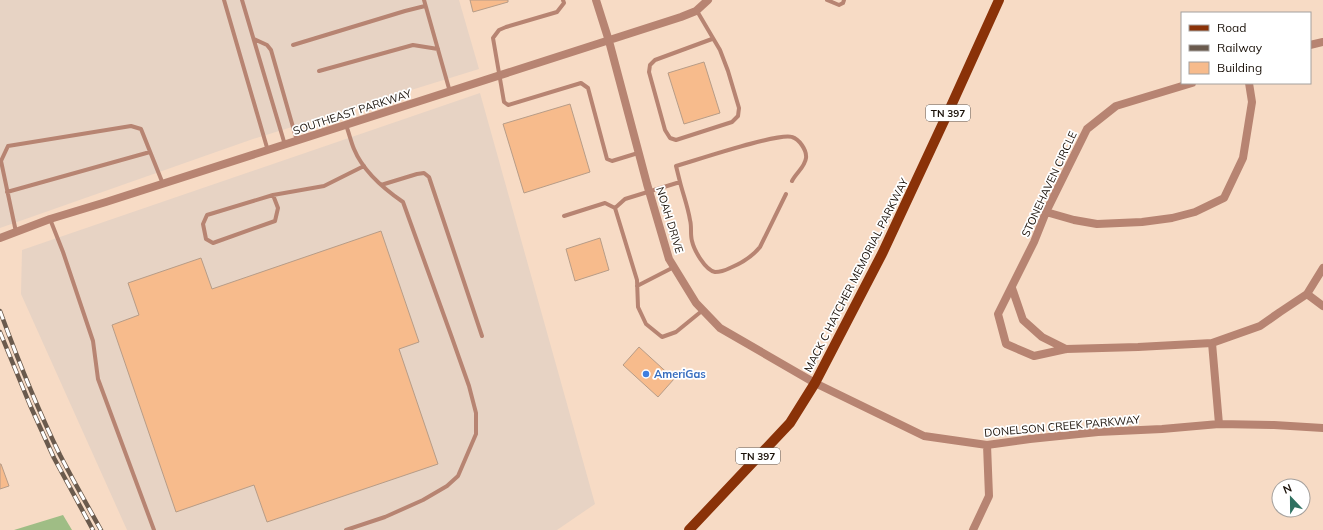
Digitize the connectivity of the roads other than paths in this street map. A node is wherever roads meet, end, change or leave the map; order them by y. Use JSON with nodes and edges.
{"nodes":[{"id":1,"x":224,"y":0,"type":"edge"},
{"id":2,"x":242,"y":0,"type":"edge"},
{"id":3,"x":424,"y":0,"type":"edge"},
{"id":4,"x":563,"y":0,"type":"edge"},
{"id":5,"x":596,"y":0,"type":"edge"},
{"id":6,"x":708,"y":0,"type":"edge"},
{"id":7,"x":827,"y":0,"type":"edge"},
{"id":8,"x":844,"y":0,"type":"edge"},
{"id":9,"x":999,"y":0,"type":"edge"},
{"id":10,"x":426,"y":6,"type":"junction"},
{"id":11,"x":696,"y":11,"type":"junction"},
{"id":12,"x":254,"y":39,"type":"junction"},
{"id":13,"x":712,"y":39,"type":"junction"},
{"id":14,"x":609,"y":41,"type":"junction"},
{"id":15,"x":1323,"y":42,"type":"edge"},
{"id":16,"x":293,"y":45,"type":"dead end"},
{"id":17,"x":1311,"y":45,"type":"edge"},
{"id":18,"x":438,"y":49,"type":"junction"},
{"id":19,"x":319,"y":70,"type":"dead end"},
{"id":20,"x":499,"y":77,"type":"junction"},
{"id":21,"x":1189,"y":84,"type":"edge"},
{"id":22,"x":1249,"y":84,"type":"edge"},
{"id":23,"x":450,"y":92,"type":"junction"},
{"id":24,"x":346,"y":125,"type":"junction"},
{"id":25,"x":297,"y":141,"type":"junction"},
{"id":26,"x":285,"y":145,"type":"junction"},
{"id":27,"x":268,"y":150,"type":"junction"},
{"id":28,"x":150,"y":152,"type":"junction"},
{"id":29,"x":639,"y":152,"type":"junction"},
{"id":30,"x":364,"y":166,"type":"junction"},
{"id":31,"x":792,"y":181,"type":"dead end"},
{"id":32,"x":680,"y":182,"type":"junction"},
{"id":33,"x":163,"y":184,"type":"junction"},
{"id":34,"x":381,"y":185,"type":"junction"},
{"id":35,"x":649,"y":191,"type":"junction"},
{"id":36,"x":7,"y":192,"type":"junction"},
{"id":37,"x":786,"y":194,"type":"dead end"},
{"id":38,"x":273,"y":195,"type":"junction"},
{"id":39,"x":615,"y":208,"type":"junction"},
{"id":40,"x":1046,"y":212,"type":"junction"},
{"id":41,"x":564,"y":216,"type":"dead end"},
{"id":42,"x":50,"y":219,"type":"junction"},
{"id":43,"x":16,"y":232,"type":"junction"},
{"id":44,"x":0,"y":238,"type":"edge"},
{"id":45,"x":674,"y":267,"type":"junction"},
{"id":46,"x":1323,"y":268,"type":"edge"},
{"id":47,"x":637,"y":286,"type":"junction"},
{"id":48,"x":1012,"y":288,"type":"junction"},
{"id":49,"x":1307,"y":294,"type":"junction"},
{"id":50,"x":1323,"y":306,"type":"edge"},
{"id":51,"x":703,"y":310,"type":"junction"},
{"id":52,"x":482,"y":336,"type":"dead end"},
{"id":53,"x":1212,"y":343,"type":"junction"},
{"id":54,"x":1066,"y":349,"type":"junction"},
{"id":55,"x":815,"y":383,"type":"junction"},
{"id":56,"x":1219,"y":424,"type":"junction"},
{"id":57,"x":1323,"y":428,"type":"edge"},
{"id":58,"x":986,"y":445,"type":"junction"},
{"id":59,"x":154,"y":530,"type":"edge"},
{"id":60,"x":346,"y":530,"type":"edge"},
{"id":61,"x":689,"y":530,"type":"edge"},
{"id":62,"x":973,"y":530,"type":"edge"}],
"edges":[{"from":1,"to":27,"type":"lane"},
{"from":2,"to":12,"type":"lane"},
{"from":3,"to":10,"type":"lane"},
{"from":4,"to":20,"type":"lane"},
{"from":5,"to":14,"type":"street","name":"NOAH DRIVE"},
{"from":6,"to":11,"type":"street","name":"SOUTHEAST PARKWAY"},
{"from":7,"to":8,"type":"lane"},
{"from":9,"to":55,"type":"main road","name":"MACK C HATCHER MEMORIAL PARKWAY","number":"TN 397"},
{"from":10,"to":16,"type":"lane"},
{"from":10,"to":18,"type":"lane"},
{"from":11,"to":13,"type":"lane"},
{"from":11,"to":14,"type":"street","name":"SOUTHEAST PARKWAY"},
{"from":12,"to":25,"type":"lane"},
{"from":12,"to":26,"type":"lane"},
{"from":13,"to":13,"type":"lane"},
{"from":14,"to":20,"type":"street","name":"SOUTHEAST PARKWAY"},
{"from":14,"to":29,"type":"street","name":"NOAH DRIVE"},
{"from":15,"to":17,"type":"street"},
{"from":18,"to":19,"type":"lane"},
{"from":18,"to":23,"type":"lane"},
{"from":20,"to":23,"type":"street","name":"SOUTHEAST PARKWAY"},
{"from":20,"to":29,"type":"lane"},
{"from":21,"to":40,"type":"street","name":"STONEHAVEN CIRCLE"},
{"from":22,"to":40,"type":"street"},
{"from":23,"to":24,"type":"street","name":"SOUTHEAST PARKWAY"},
{"from":24,"to":25,"type":"street","name":"SOUTHEAST PARKWAY"},
{"from":24,"to":30,"type":"lane"},
{"from":25,"to":26,"type":"street","name":"SOUTHEAST PARKWAY"},
{"from":26,"to":27,"type":"street","name":"SOUTHEAST PARKWAY"},
{"from":27,"to":33,"type":"street","name":"SOUTHEAST PARKWAY"},
{"from":28,"to":33,"type":"lane"},
{"from":28,"to":36,"type":"lane"},
{"from":28,"to":36,"type":"lane"},
{"from":29,"to":35,"type":"street","name":"NOAH DRIVE"},
{"from":30,"to":34,"type":"lane"},
{"from":30,"to":38,"type":"lane"},
{"from":31,"to":32,"type":"lane"},
{"from":32,"to":35,"type":"lane"},
{"from":32,"to":37,"type":"lane"},
{"from":33,"to":42,"type":"street","name":"SOUTHEAST PARKWAY"},
{"from":34,"to":52,"type":"lane"},
{"from":34,"to":60,"type":"lane"},
{"from":35,"to":39,"type":"lane"},
{"from":35,"to":45,"type":"street","name":"NOAH DRIVE"},
{"from":36,"to":43,"type":"lane"},
{"from":38,"to":38,"type":"lane"},
{"from":39,"to":41,"type":"lane"},
{"from":39,"to":47,"type":"lane"},
{"from":40,"to":48,"type":"street","name":"STONEHAVEN CIRCLE"},
{"from":42,"to":43,"type":"street","name":"SOUTHEAST PARKWAY"},
{"from":42,"to":59,"type":"lane"},
{"from":43,"to":44,"type":"street","name":"SOUTHEAST PARKWAY"},
{"from":45,"to":47,"type":"lane"},
{"from":45,"to":51,"type":"street","name":"NOAH DRIVE"},
{"from":46,"to":49,"type":"street","name":"STONEHAVEN CIRCLE"},
{"from":47,"to":51,"type":"lane"},
{"from":48,"to":54,"type":"street","name":"STONEHAVEN CIRCLE"},
{"from":48,"to":54,"type":"street","name":"STONEHAVEN CIRCLE"},
{"from":49,"to":50,"type":"street"},
{"from":49,"to":53,"type":"street","name":"STONEHAVEN CIRCLE"},
{"from":51,"to":55,"type":"street","name":"NOAH DRIVE"},
{"from":53,"to":54,"type":"street","name":"STONEHAVEN CIRCLE"},
{"from":53,"to":56,"type":"street"},
{"from":55,"to":58,"type":"street","name":"DONELSON CREEK PARKWAY"},
{"from":55,"to":61,"type":"main road","name":"MACK C HATCHER MEMORIAL PARKWAY","number":"TN 397"},
{"from":56,"to":57,"type":"street","name":"DONELSON CREEK PARKWAY"},
{"from":56,"to":58,"type":"street","name":"DONELSON CREEK PARKWAY"},
{"from":58,"to":62,"type":"street"}]}
